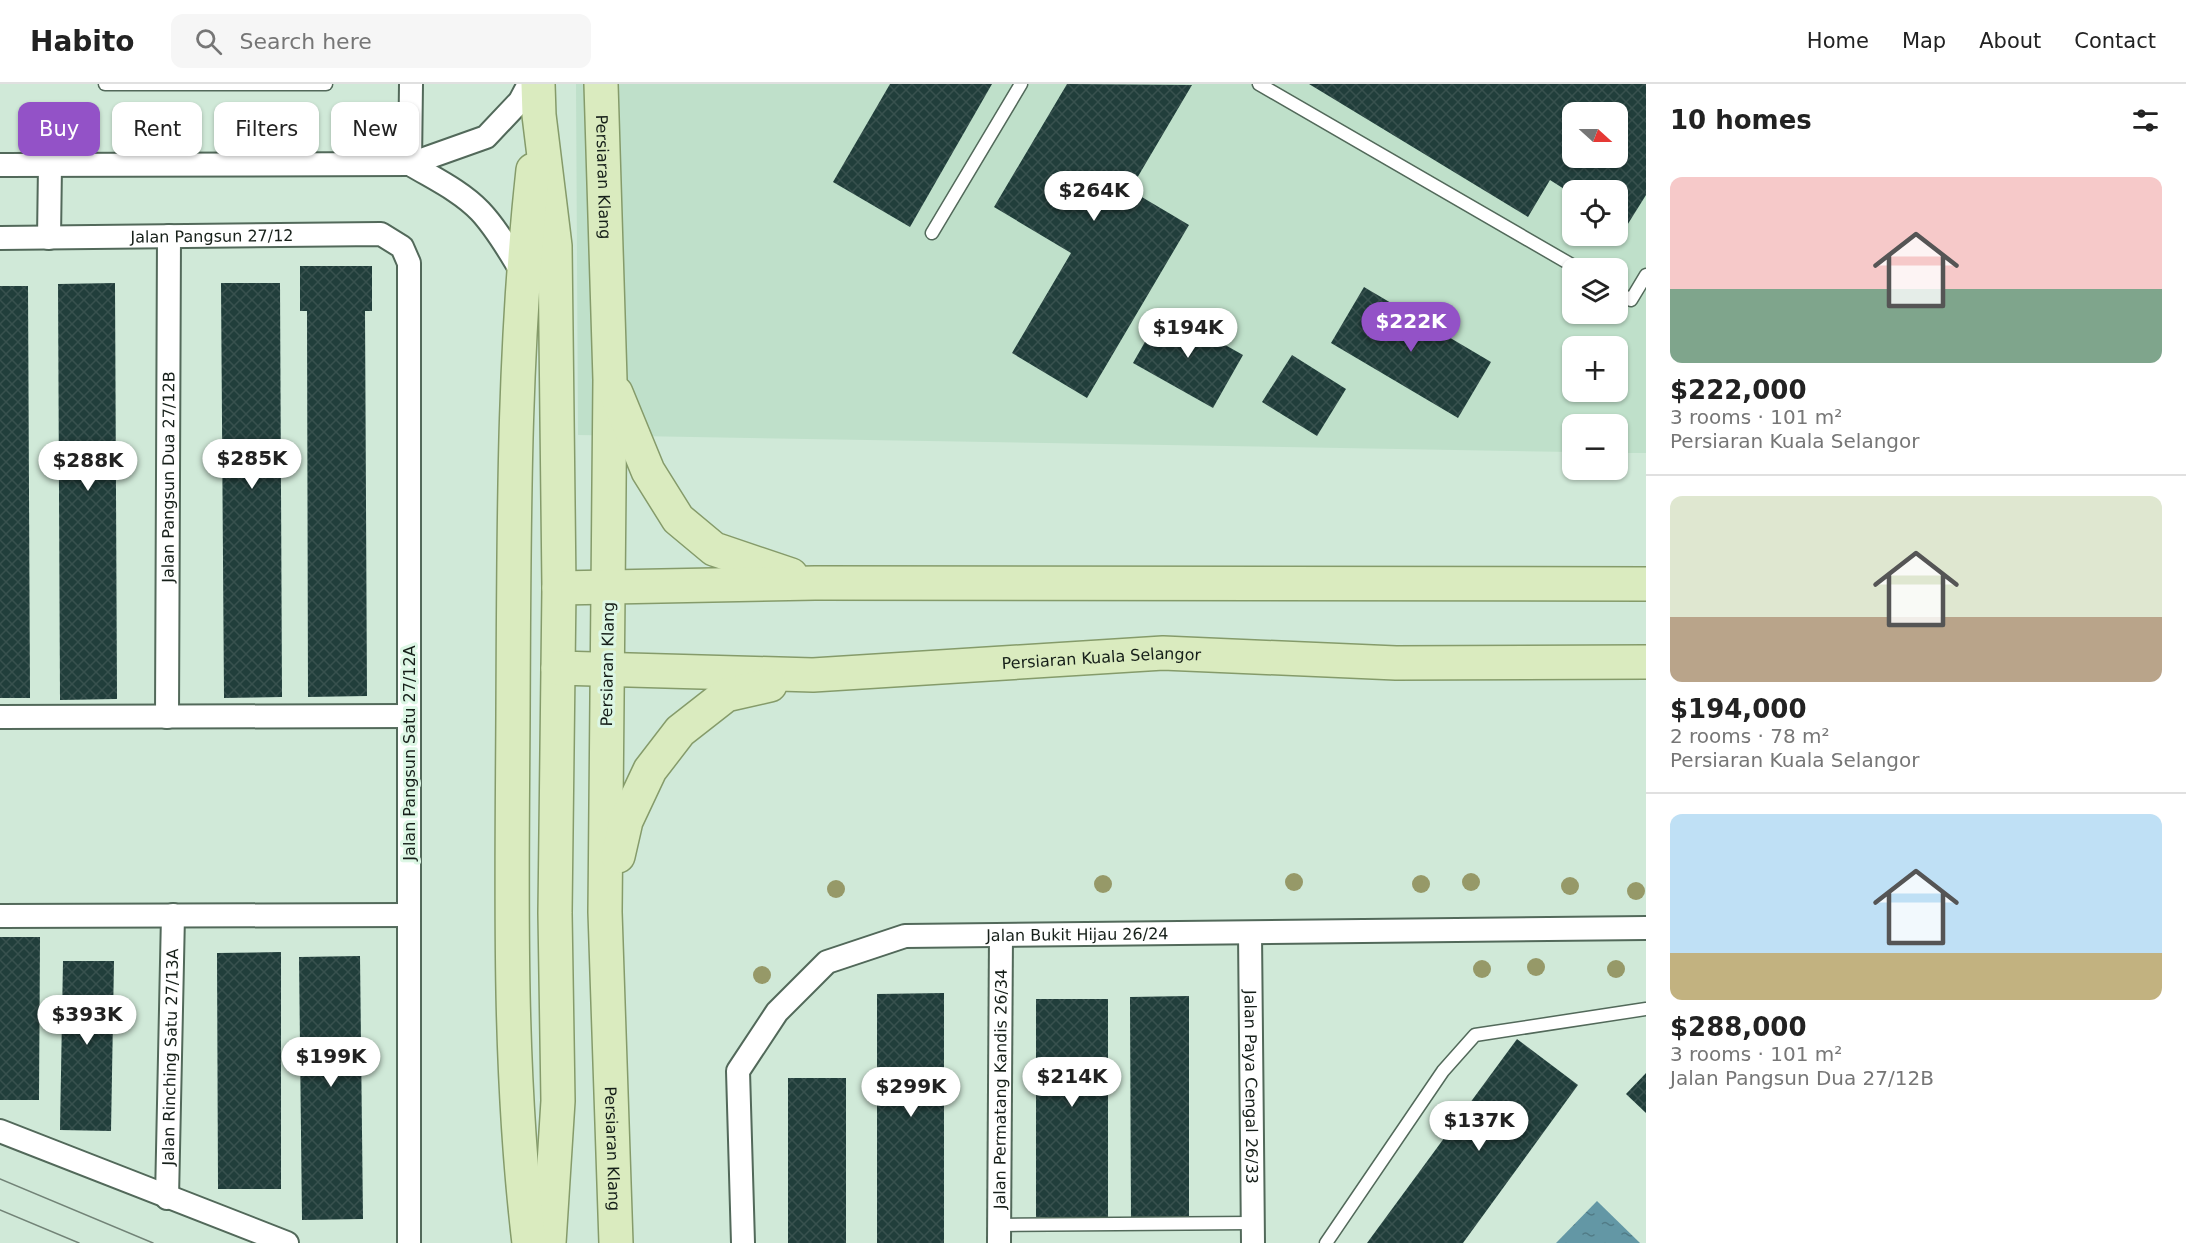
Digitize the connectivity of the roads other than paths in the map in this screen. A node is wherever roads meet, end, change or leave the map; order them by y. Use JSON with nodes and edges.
{"nodes":[{"id":1,"x":105,"y":84,"type":"edge"},
{"id":2,"x":326,"y":84,"type":"edge"},
{"id":3,"x":411,"y":84,"type":"edge"},
{"id":4,"x":529,"y":84,"type":"edge"},
{"id":5,"x":601,"y":84,"type":"edge"},
{"id":6,"x":1021,"y":84,"type":"edge"},
{"id":7,"x":1259,"y":84,"type":"edge"},
{"id":8,"x":538,"y":99,"type":"edge"},
{"id":9,"x":410,"y":164,"type":"junction"},
{"id":10,"x":0,"y":165,"type":"edge"},
{"id":11,"x":50,"y":165,"type":"junction"},
{"id":12,"x":932,"y":233,"type":"dead end"},
{"id":13,"x":169,"y":236,"type":"junction"},
{"id":14,"x":0,"y":238,"type":"edge"},
{"id":15,"x":49,"y":238,"type":"junction"},
{"id":16,"x":1562,"y":259,"type":"edge"},
{"id":17,"x":409,"y":263,"type":"joint"},
{"id":18,"x":522,"y":272,"type":"junction"},
{"id":19,"x":1646,"y":275,"type":"edge"},
{"id":20,"x":1628,"y":298,"type":"edge"},
{"id":21,"x":610,"y":380,"type":"junction"},
{"id":22,"x":815,"y":583,"type":"junction"},
{"id":23,"x":1646,"y":584,"type":"edge"},
{"id":24,"x":608,"y":587,"type":"junction"},
{"id":25,"x":559,"y":588,"type":"junction"},
{"id":26,"x":1646,"y":662,"type":"edge"},
{"id":27,"x":558,"y":668,"type":"junction"},
{"id":28,"x":607,"y":670,"type":"junction"},
{"id":29,"x":813,"y":675,"type":"junction"},
{"id":30,"x":0,"y":717,"type":"edge"},
{"id":31,"x":167,"y":717,"type":"junction"},
{"id":32,"x":409,"y":717,"type":"junction"},
{"id":33,"x":605,"y":912,"type":"junction"},
{"id":34,"x":173,"y":915,"type":"junction"},
{"id":35,"x":409,"y":915,"type":"junction"},
{"id":36,"x":0,"y":916,"type":"edge"},
{"id":37,"x":1646,"y":928,"type":"edge"},
{"id":38,"x":1250,"y":933,"type":"junction"},
{"id":39,"x":1001,"y":935,"type":"junction"},
{"id":40,"x":1646,"y":1009,"type":"edge"},
{"id":41,"x":0,"y":1131,"type":"edge"},
{"id":42,"x":167,"y":1198,"type":"junction"},
{"id":43,"x":1253,"y":1233,"type":"edge"},
{"id":44,"x":999,"y":1234,"type":"edge"},
{"id":45,"x":287,"y":1243,"type":"edge"},
{"id":46,"x":409,"y":1243,"type":"edge"},
{"id":47,"x":529,"y":1243,"type":"edge"},
{"id":48,"x":549,"y":1243,"type":"edge"},
{"id":49,"x":616,"y":1243,"type":"edge"},
{"id":50,"x":743,"y":1243,"type":"edge"},
{"id":51,"x":1326,"y":1243,"type":"edge"}],
"edges":[{"from":1,"to":2,"type":"lane"},
{"from":3,"to":9,"type":"street"},
{"from":4,"to":9,"type":"street"},
{"from":5,"to":21,"type":"main road","name":"Persiaran Klang"},
{"from":6,"to":12,"type":"lane"},
{"from":7,"to":16,"type":"lane"},
{"from":8,"to":18,"type":"main road"},
{"from":8,"to":25,"type":"main road"},
{"from":9,"to":11,"type":"street"},
{"from":9,"to":18,"type":"street"},
{"from":10,"to":11,"type":"street"},
{"from":11,"to":15,"type":"street"},
{"from":13,"to":15,"type":"street","name":"Jalan Pangsun 27/12"},
{"from":13,"to":17,"type":"street","name":"Jalan Pangsun 27/12"},
{"from":13,"to":31,"type":"street","name":"Jalan Pangsun Dua 27/12B"},
{"from":14,"to":15,"type":"street","name":"Jalan Pangsun 27/12"},
{"from":17,"to":32,"type":"street","name":"Jalan Pangsun Satu 27/12A"},
{"from":18,"to":47,"type":"main road"},
{"from":19,"to":20,"type":"lane"},
{"from":21,"to":22,"type":"main road"},
{"from":21,"to":24,"type":"main road","name":"Persiaran Klang"},
{"from":22,"to":23,"type":"main road"},
{"from":22,"to":24,"type":"main road"},
{"from":24,"to":25,"type":"main road"},
{"from":24,"to":28,"type":"main road","name":"Persiaran Klang"},
{"from":25,"to":27,"type":"main road"},
{"from":26,"to":29,"type":"main road","name":"Persiaran Kuala Selangor"},
{"from":27,"to":28,"type":"main road","name":"Persiaran Kuala Selangor"},
{"from":27,"to":48,"type":"main road"},
{"from":28,"to":29,"type":"main road","name":"Persiaran Kuala Selangor"},
{"from":28,"to":33,"type":"main road","name":"Persiaran Klang"},
{"from":29,"to":33,"type":"main road"},
{"from":30,"to":31,"type":"street"},
{"from":31,"to":32,"type":"street"},
{"from":32,"to":35,"type":"street","name":"Jalan Pangsun Satu 27/12A"},
{"from":33,"to":49,"type":"main road","name":"Persiaran Klang"},
{"from":34,"to":35,"type":"street"},
{"from":34,"to":36,"type":"street"},
{"from":34,"to":42,"type":"street","name":"Jalan Rinching Satu 27/13A"},
{"from":35,"to":46,"type":"street","name":"Jalan Pangsun Satu 27/12A"},
{"from":37,"to":38,"type":"street","name":"Jalan Bukit Hijau 26/24"},
{"from":38,"to":39,"type":"street","name":"Jalan Bukit Hijau 26/24"},
{"from":38,"to":43,"type":"street","name":"Jalan Paya Cengal 26/33"},
{"from":39,"to":44,"type":"street","name":"Jalan Permatang Kandis 26/34"},
{"from":39,"to":50,"type":"street","name":"Jalan Bukit Hijau 26/24"},
{"from":40,"to":51,"type":"lane"},
{"from":41,"to":42,"type":"street"},
{"from":42,"to":45,"type":"street"},
{"from":43,"to":44,"type":"lane"}]}
